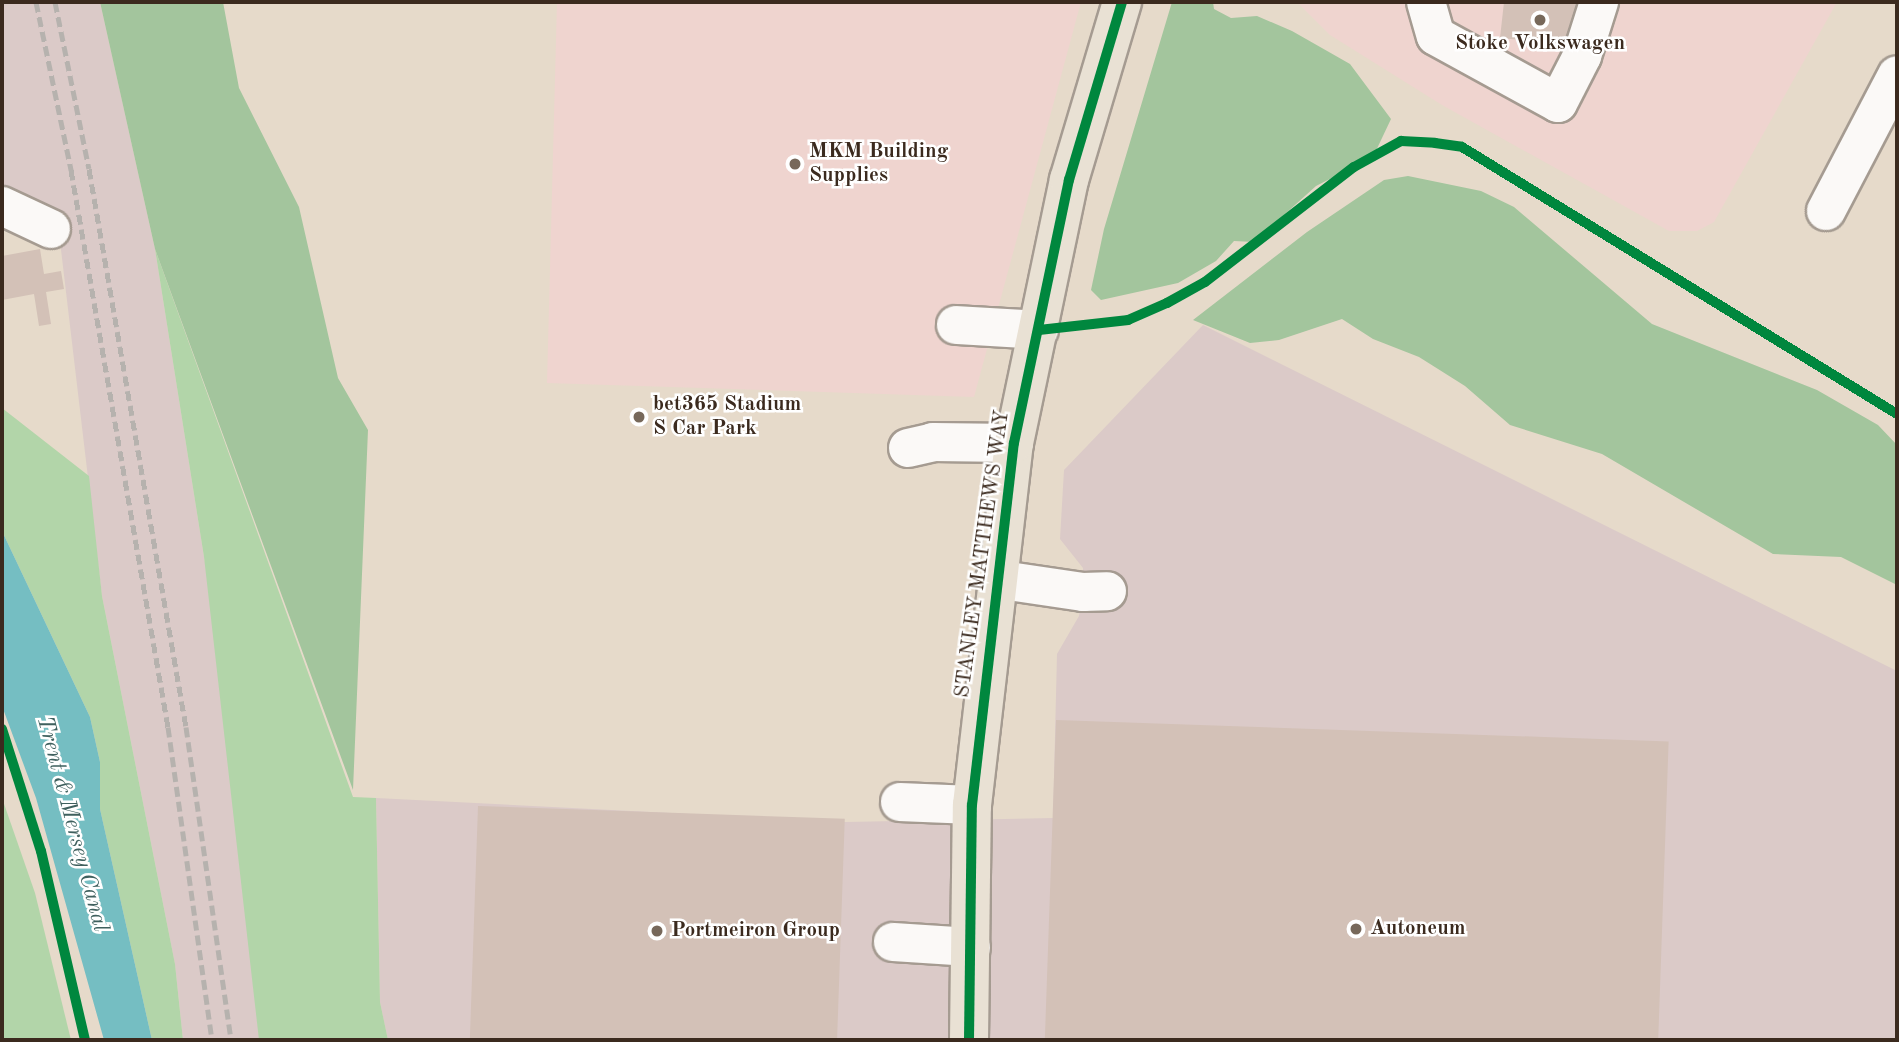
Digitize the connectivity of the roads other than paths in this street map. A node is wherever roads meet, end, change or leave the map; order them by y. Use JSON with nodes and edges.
{"nodes":[{"id":1,"x":1122,"y":2,"type":"edge"},
{"id":2,"x":1426,"y":2,"type":"edge"},
{"id":3,"x":1599,"y":2,"type":"edge"},
{"id":4,"x":1897,"y":75,"type":"edge"},
{"id":5,"x":2,"y":205,"type":"edge"},
{"id":6,"x":1826,"y":211,"type":"dead end"},
{"id":7,"x":51,"y":229,"type":"dead end"},
{"id":8,"x":956,"y":325,"type":"dead end"},
{"id":9,"x":1039,"y":330,"type":"junction"},
{"id":10,"x":1014,"y":443,"type":"junction"},
{"id":11,"x":908,"y":448,"type":"dead end"},
{"id":12,"x":995,"y":579,"type":"junction"},
{"id":13,"x":1107,"y":591,"type":"dead end"},
{"id":14,"x":900,"y":802,"type":"dead end"},
{"id":15,"x":972,"y":805,"type":"junction"},
{"id":16,"x":893,"y":942,"type":"dead end"},
{"id":17,"x":971,"y":947,"type":"junction"},
{"id":18,"x":969,"y":1040,"type":"edge"}],
"edges":[{"from":1,"to":9,"type":"main road","name":"STANLEY MATTHEWS WAY"},
{"from":2,"to":3,"type":"lane"},
{"from":4,"to":6,"type":"lane"},
{"from":5,"to":7,"type":"lane"},
{"from":8,"to":9,"type":"lane"},
{"from":9,"to":10,"type":"main road","name":"STANLEY MATTHEWS WAY"},
{"from":10,"to":11,"type":"lane"},
{"from":10,"to":12,"type":"main road","name":"STANLEY MATTHEWS WAY"},
{"from":12,"to":13,"type":"lane"},
{"from":12,"to":15,"type":"main road","name":"STANLEY MATTHEWS WAY"},
{"from":14,"to":15,"type":"lane"},
{"from":15,"to":17,"type":"main road","name":"STANLEY MATTHEWS WAY"},
{"from":16,"to":17,"type":"lane"},
{"from":17,"to":18,"type":"main road","name":"STANLEY MATTHEWS WAY"}]}
